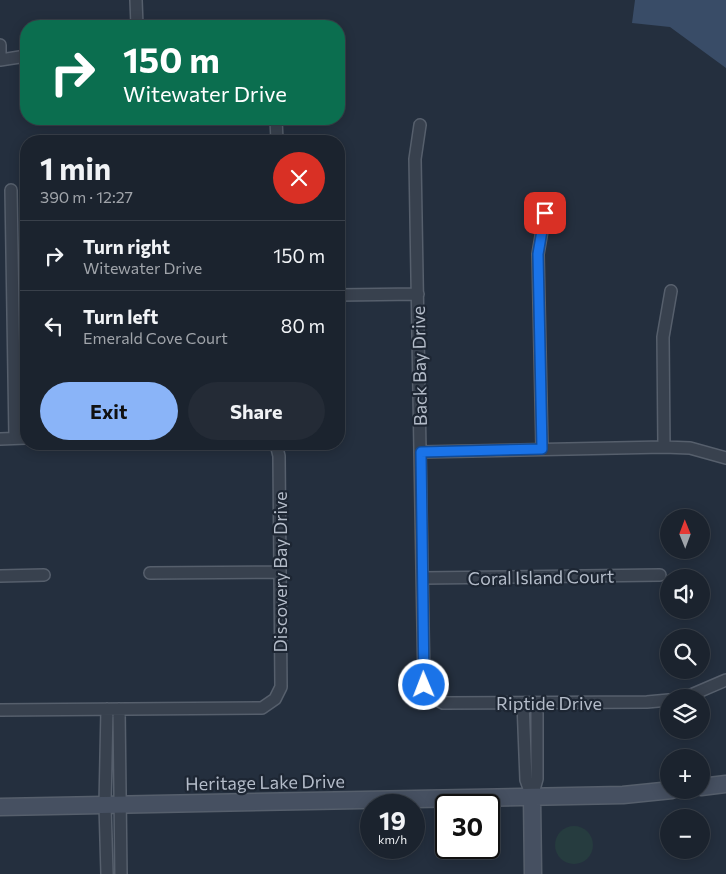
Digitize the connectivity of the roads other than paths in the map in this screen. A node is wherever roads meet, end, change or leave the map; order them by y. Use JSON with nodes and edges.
{"nodes":[{"id":1,"x":136,"y":0,"type":"edge"},
{"id":2,"x":137,"y":20,"type":"edge"},
{"id":3,"x":0,"y":45,"type":"edge"},
{"id":4,"x":20,"y":57,"type":"edge"},
{"id":5,"x":0,"y":60,"type":"edge"},
{"id":6,"x":420,"y":125,"type":"dead end"},
{"id":7,"x":11,"y":190,"type":"dead end"},
{"id":8,"x":545,"y":213,"type":"dead end"},
{"id":9,"x":671,"y":291,"type":"dead end"},
{"id":10,"x":418,"y":294,"type":"junction"},
{"id":11,"x":345,"y":295,"type":"edge"},
{"id":12,"x":12,"y":301,"type":"junction"},
{"id":13,"x":0,"y":302,"type":"edge"},
{"id":14,"x":20,"y":423,"type":"edge"},
{"id":15,"x":0,"y":438,"type":"edge"},
{"id":16,"x":20,"y":438,"type":"edge"},
{"id":17,"x":664,"y":447,"type":"junction"},
{"id":18,"x":542,"y":449,"type":"junction"},
{"id":19,"x":278,"y":450,"type":"edge"},
{"id":20,"x":421,"y":452,"type":"junction"},
{"id":21,"x":726,"y":458,"type":"edge"},
{"id":22,"x":279,"y":572,"type":"junction"},
{"id":23,"x":150,"y":573,"type":"dead end"},
{"id":24,"x":44,"y":575,"type":"dead end"},
{"id":25,"x":660,"y":575,"type":"dead end"},
{"id":26,"x":0,"y":576,"type":"edge"},
{"id":27,"x":422,"y":578,"type":"junction"},
{"id":28,"x":726,"y":680,"type":"edge"},
{"id":29,"x":705,"y":689,"type":"edge"},
{"id":30,"x":430,"y":696,"type":"joint"},
{"id":31,"x":660,"y":701,"type":"edge"},
{"id":32,"x":523,"y":703,"type":"junction"},
{"id":33,"x":537,"y":703,"type":"junction"},
{"id":34,"x":113,"y":709,"type":"junction"},
{"id":35,"x":0,"y":710,"type":"edge"},
{"id":36,"x":726,"y":784,"type":"edge"},
{"id":37,"x":710,"y":786,"type":"edge"},
{"id":38,"x":660,"y":791,"type":"edge"},
{"id":39,"x":532,"y":798,"type":"junction"},
{"id":40,"x":112,"y":805,"type":"junction"},
{"id":41,"x":0,"y":807,"type":"edge"},
{"id":42,"x":107,"y":874,"type":"edge"},
{"id":43,"x":121,"y":874,"type":"edge"},
{"id":44,"x":533,"y":874,"type":"edge"}],
"edges":[{"from":1,"to":2,"type":"street"},
{"from":3,"to":5,"type":"street"},
{"from":4,"to":5,"type":"street"},
{"from":6,"to":10,"type":"street","name":"Back Bay Drive"},
{"from":7,"to":12,"type":"street"},
{"from":8,"to":18,"type":"street"},
{"from":9,"to":17,"type":"street"},
{"from":10,"to":11,"type":"street"},
{"from":10,"to":20,"type":"street","name":"Back Bay Drive"},
{"from":12,"to":13,"type":"street"},
{"from":12,"to":14,"type":"street"},
{"from":15,"to":16,"type":"street"},
{"from":17,"to":18,"type":"street"},
{"from":17,"to":21,"type":"street"},
{"from":18,"to":20,"type":"street"},
{"from":19,"to":22,"type":"street","name":"Discovery Bay Drive"},
{"from":20,"to":27,"type":"street","name":"Back Bay Drive"},
{"from":22,"to":23,"type":"street"},
{"from":22,"to":34,"type":"street","name":"Discovery Bay Drive"},
{"from":24,"to":26,"type":"street"},
{"from":25,"to":27,"type":"street","name":"Coral Island Court"},
{"from":27,"to":30,"type":"street","name":"Back Bay Drive"},
{"from":28,"to":29,"type":"street"},
{"from":30,"to":32,"type":"street","name":"Riptide Drive"},
{"from":31,"to":33,"type":"street","name":"Riptide Drive"},
{"from":32,"to":33,"type":"street","name":"Riptide Drive"},
{"from":32,"to":39,"type":"street"},
{"from":33,"to":39,"type":"street"},
{"from":34,"to":35,"type":"street"},
{"from":34,"to":40,"type":"street"},
{"from":36,"to":37,"type":"street"},
{"from":38,"to":39,"type":"street","name":"Heritage Lake Drive"},
{"from":39,"to":40,"type":"street","name":"Heritage Lake Drive"},
{"from":39,"to":44,"type":"street"},
{"from":40,"to":41,"type":"street","name":"Heritage Lake Drive"},
{"from":40,"to":42,"type":"street"},
{"from":40,"to":43,"type":"street"}]}
